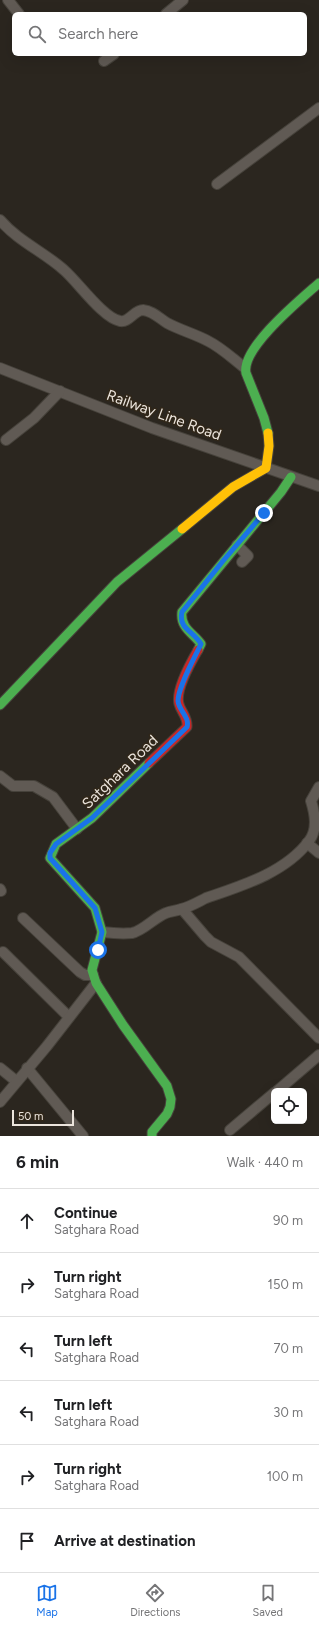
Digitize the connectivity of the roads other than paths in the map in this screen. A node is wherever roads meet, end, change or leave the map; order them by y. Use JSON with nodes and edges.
{"nodes":[{"id":1,"x":8,"y":0,"type":"edge"},
{"id":2,"x":183,"y":0,"type":"edge"},
{"id":3,"x":17,"y":12,"type":"edge"},
{"id":4,"x":168,"y":12,"type":"edge"},
{"id":5,"x":111,"y":56,"type":"edge"},
{"id":6,"x":104,"y":61,"type":"dead end"},
{"id":7,"x":319,"y":108,"type":"edge"},
{"id":8,"x":217,"y":184,"type":"dead end"},
{"id":9,"x":0,"y":220,"type":"edge"},
{"id":10,"x":319,"y":283,"type":"edge"},
{"id":11,"x":0,"y":368,"type":"edge"},
{"id":12,"x":245,"y":368,"type":"junction"},
{"id":13,"x":60,"y":391,"type":"junction"},
{"id":14,"x":6,"y":440,"type":"dead end"},
{"id":15,"x":266,"y":468,"type":"junction"},
{"id":16,"x":291,"y":477,"type":"junction"},
{"id":17,"x":319,"y":486,"type":"edge"},
{"id":18,"x":237,"y":545,"type":"junction"},
{"id":19,"x":242,"y":562,"type":"dead end"},
{"id":20,"x":0,"y":704,"type":"edge"},
{"id":21,"x":0,"y":776,"type":"edge"},
{"id":22,"x":319,"y":787,"type":"edge"},
{"id":23,"x":76,"y":829,"type":"junction"},
{"id":24,"x":307,"y":843,"type":"junction"},
{"id":25,"x":319,"y":853,"type":"edge"},
{"id":26,"x":182,"y":909,"type":"junction"},
{"id":27,"x":23,"y":918,"type":"dead end"},
{"id":28,"x":102,"y":932,"type":"junction"},
{"id":29,"x":3,"y":952,"type":"dead end"},
{"id":30,"x":95,"y":979,"type":"junction"},
{"id":31,"x":69,"y":1017,"type":"junction"},
{"id":32,"x":319,"y":1038,"type":"edge"},
{"id":33,"x":319,"y":1055,"type":"edge"},
{"id":34,"x":0,"y":1068,"type":"edge"},
{"id":35,"x":27,"y":1068,"type":"junction"},
{"id":36,"x":16,"y":1082,"type":"junction"},
{"id":37,"x":280,"y":1088,"type":"edge"},
{"id":38,"x":271,"y":1096,"type":"edge"},
{"id":39,"x":0,"y":1102,"type":"edge"},
{"id":40,"x":230,"y":1130,"type":"dead end"},
{"id":41,"x":83,"y":1136,"type":"edge"},
{"id":42,"x":152,"y":1136,"type":"edge"}],
"edges":[{"from":1,"to":3,"type":"street"},
{"from":2,"to":4,"type":"street"},
{"from":5,"to":6,"type":"street"},
{"from":7,"to":8,"type":"street"},
{"from":9,"to":12,"type":"street"},
{"from":10,"to":12,"type":"street"},
{"from":11,"to":13,"type":"street","name":"Railway Line Road"},
{"from":12,"to":15,"type":"street"},
{"from":13,"to":14,"type":"street"},
{"from":13,"to":15,"type":"street","name":"Railway Line Road"},
{"from":15,"to":16,"type":"street","name":"Railway Line Road"},
{"from":15,"to":20,"type":"street"},
{"from":16,"to":17,"type":"street","name":"Railway Line Road"},
{"from":16,"to":18,"type":"street","name":"Satghara Road"},
{"from":18,"to":19,"type":"street"},
{"from":18,"to":23,"type":"street","name":"Satghara Road"},
{"from":21,"to":23,"type":"street"},
{"from":22,"to":24,"type":"street"},
{"from":23,"to":28,"type":"street","name":"Satghara Road"},
{"from":24,"to":25,"type":"street"},
{"from":24,"to":26,"type":"street"},
{"from":26,"to":28,"type":"street"},
{"from":26,"to":32,"type":"street"},
{"from":27,"to":30,"type":"street"},
{"from":28,"to":30,"type":"street","name":"Satghara Road"},
{"from":29,"to":31,"type":"street"},
{"from":30,"to":31,"type":"street"},
{"from":30,"to":42,"type":"street"},
{"from":31,"to":35,"type":"street"},
{"from":33,"to":37,"type":"street"},
{"from":34,"to":36,"type":"street"},
{"from":35,"to":36,"type":"street"},
{"from":35,"to":41,"type":"street"},
{"from":36,"to":39,"type":"street"},
{"from":38,"to":40,"type":"street"}]}
